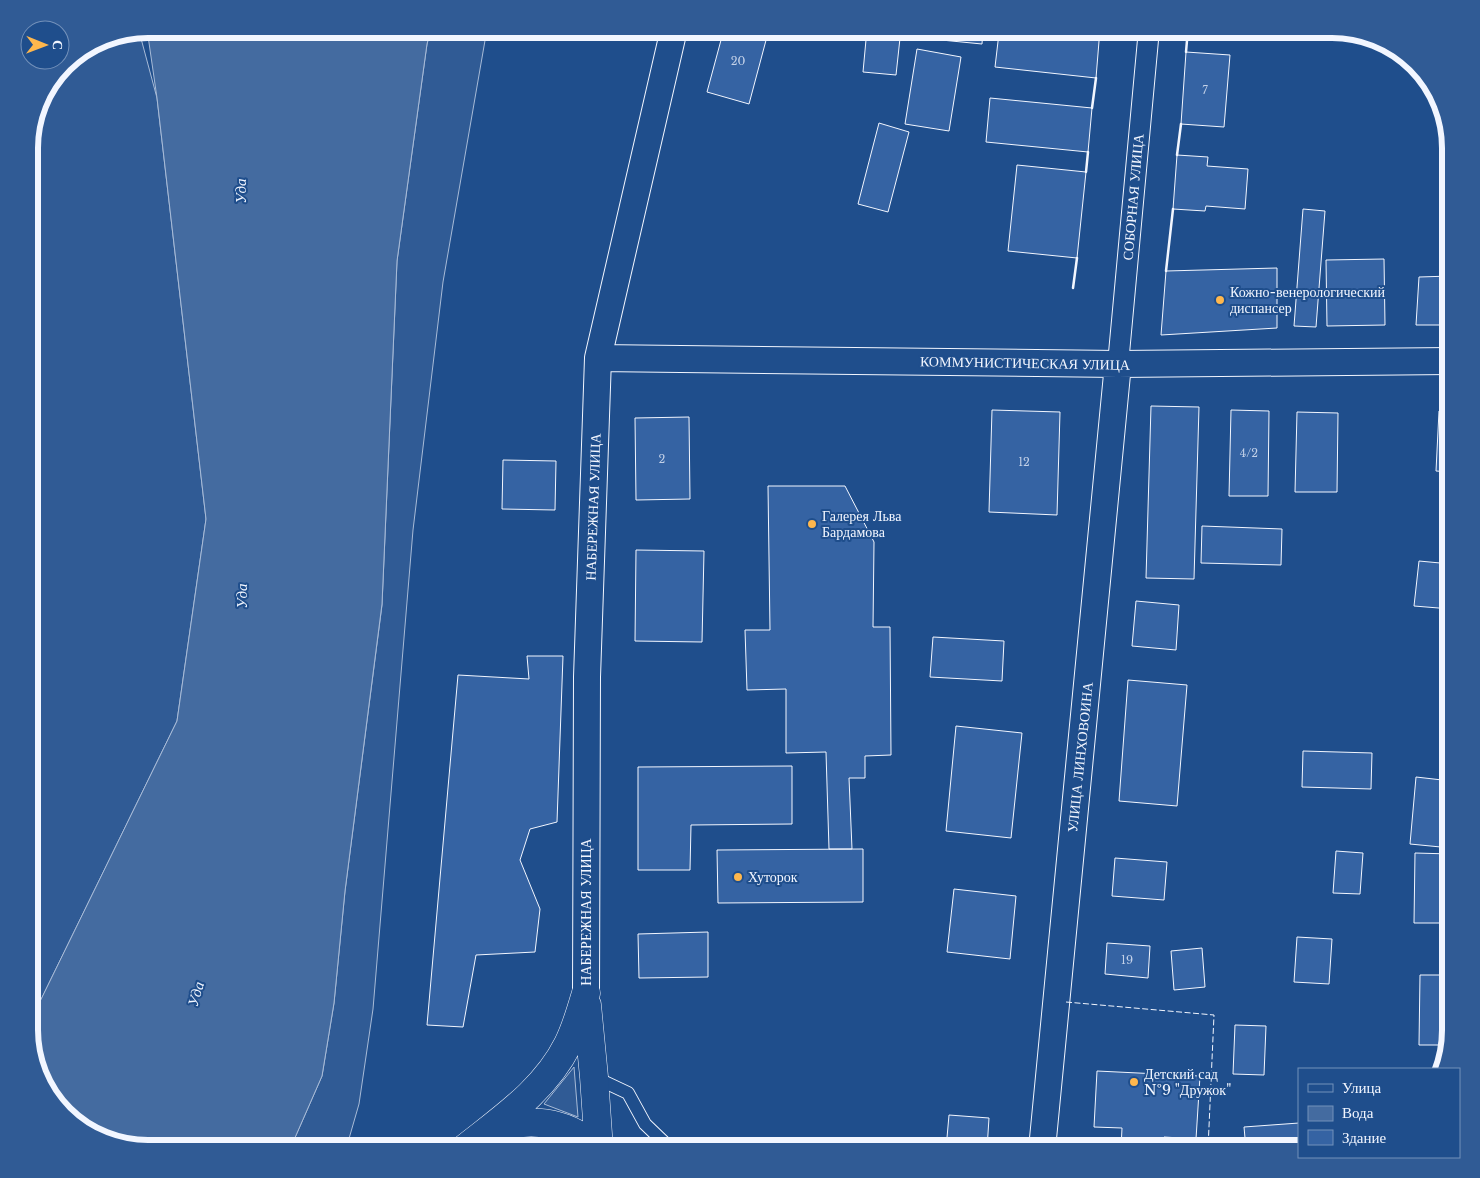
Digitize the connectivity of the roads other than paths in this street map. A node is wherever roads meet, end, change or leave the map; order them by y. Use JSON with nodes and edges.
{"nodes":[{"id":1,"x":672,"y":38,"type":"edge"},
{"id":2,"x":1147,"y":38,"type":"edge"},
{"id":3,"x":598,"y":358,"type":"junction"},
{"id":4,"x":1442,"y":361,"type":"edge"},
{"id":5,"x":1118,"y":364,"type":"junction"},
{"id":6,"x":586,"y":993,"type":"junction"},
{"id":7,"x":594,"y":1077,"type":"junction"},
{"id":8,"x":487,"y":1130,"type":"junction"},
{"id":9,"x":475,"y":1140,"type":"edge"},
{"id":10,"x":586,"y":1140,"type":"edge"},
{"id":11,"x":598,"y":1140,"type":"edge"},
{"id":12,"x":662,"y":1140,"type":"edge"},
{"id":13,"x":1043,"y":1140,"type":"edge"}],
"edges":[{"from":1,"to":3,"type":"street","name":"НАБЕРЕЖНАЯ УЛИЦА"},
{"from":2,"to":5,"type":"street","name":"СОБОРНАЯ УЛИЦА"},
{"from":3,"to":5,"type":"street","name":"КОММУНИСТИЧЕСКАЯ УЛИЦА"},
{"from":3,"to":6,"type":"street","name":"НАБЕРЕЖНАЯ УЛИЦА"},
{"from":4,"to":5,"type":"street","name":"КОММУНИСТИЧЕСКАЯ УЛИЦА"},
{"from":5,"to":13,"type":"street","name":"УЛИЦА ЛИНХОВОИНА"},
{"from":6,"to":7,"type":"main road"},
{"from":6,"to":8,"type":"main road"},
{"from":7,"to":11,"type":"main road"},
{"from":7,"to":12,"type":"lane"},
{"from":8,"to":9,"type":"main road"},
{"from":8,"to":10,"type":"main road"}]}
